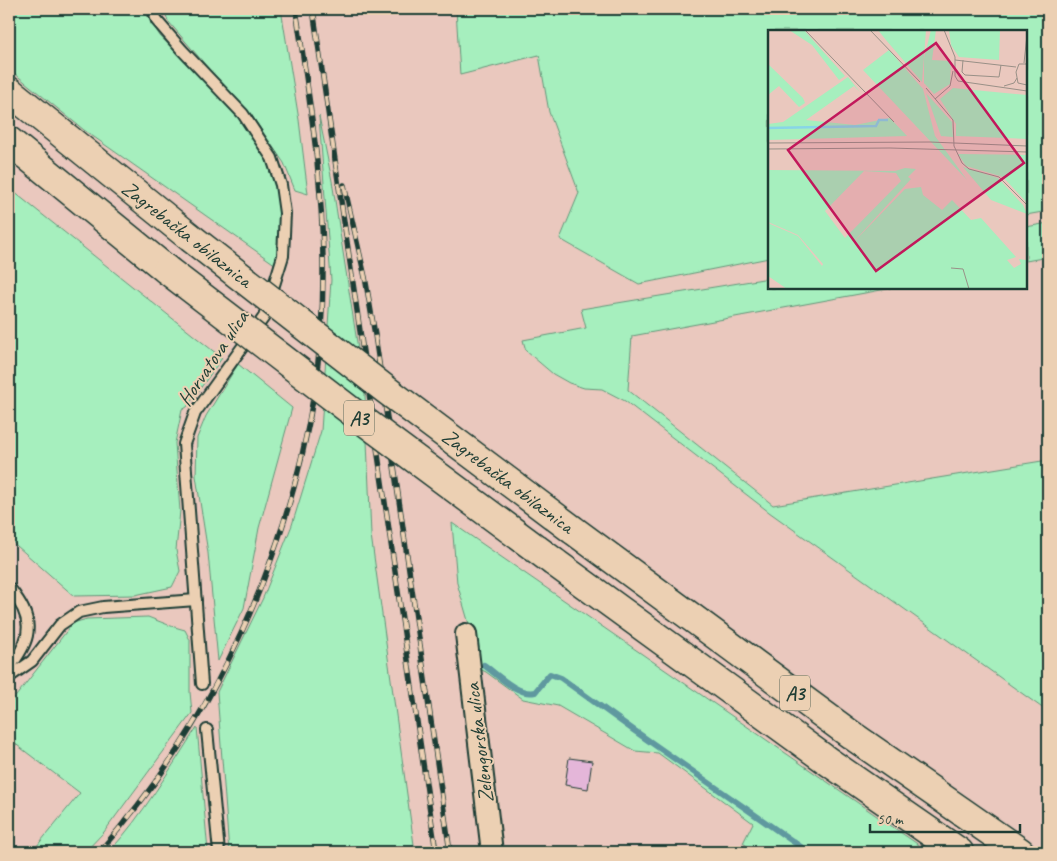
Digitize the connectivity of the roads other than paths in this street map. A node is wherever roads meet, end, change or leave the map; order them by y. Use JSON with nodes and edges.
{"nodes":[{"id":1,"x":153,"y":9,"type":"edge"},
{"id":2,"x":9,"y":91,"type":"edge"},
{"id":3,"x":9,"y":141,"type":"edge"},
{"id":4,"x":9,"y":588,"type":"edge"},
{"id":5,"x":196,"y":600,"type":"junction"},
{"id":6,"x":466,"y":634,"type":"dead end"},
{"id":7,"x":9,"y":668,"type":"edge"},
{"id":8,"x":9,"y":677,"type":"edge"},
{"id":9,"x":202,"y":684,"type":"dead end"},
{"id":10,"x":207,"y":730,"type":"dead end"},
{"id":11,"x":219,"y":852,"type":"edge"},
{"id":12,"x":492,"y":852,"type":"edge"},
{"id":13,"x":959,"y":852,"type":"edge"},
{"id":14,"x":1020,"y":852,"type":"edge"}],
"edges":[{"from":1,"to":5,"type":"lane","name":"Horvatova ulica"},
{"from":2,"to":14,"type":"highway","name":"Zagrebačka obilaznica","number":"A3","bridge":true},
{"from":3,"to":13,"type":"highway","name":"Zagrebačka obilaznica","number":"A3","bridge":true},
{"from":4,"to":7,"type":"lane"},
{"from":5,"to":8,"type":"lane"},
{"from":5,"to":9,"type":"lane","name":"Horvatova ulica"},
{"from":6,"to":12,"type":"street","name":"Zelengorska ulica"},
{"from":10,"to":11,"type":"lane"}]}
